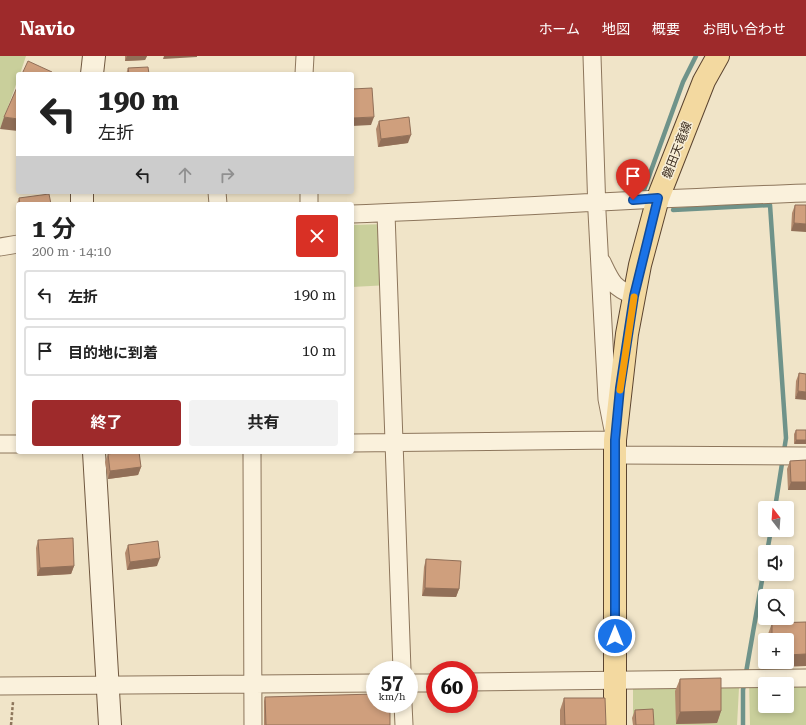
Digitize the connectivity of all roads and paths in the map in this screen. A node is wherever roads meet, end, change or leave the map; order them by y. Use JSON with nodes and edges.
{"nodes":[{"id":1,"x":94,"y":56,"type":"edge"},
{"id":2,"x":305,"y":56,"type":"edge"},
{"id":3,"x":592,"y":56,"type":"edge"},
{"id":4,"x":718,"y":56,"type":"edge"},
{"id":5,"x":92,"y":72,"type":"edge"},
{"id":6,"x":304,"y":72,"type":"edge"},
{"id":7,"x":806,"y":193,"type":"edge"},
{"id":8,"x":658,"y":198,"type":"junction"},
{"id":9,"x":597,"y":203,"type":"junction"},
{"id":10,"x":386,"y":213,"type":"junction"},
{"id":11,"x":354,"y":214,"type":"edge"},
{"id":12,"x":16,"y":244,"type":"edge"},
{"id":13,"x":0,"y":247,"type":"edge"},
{"id":14,"x":600,"y":257,"type":"junction"},
{"id":15,"x":634,"y":296,"type":"junction"},
{"id":16,"x":354,"y":443,"type":"edge"},
{"id":17,"x":395,"y":443,"type":"junction"},
{"id":18,"x":0,"y":444,"type":"edge"},
{"id":19,"x":16,"y":444,"type":"edge"},
{"id":20,"x":615,"y":447,"type":"junction"},
{"id":21,"x":94,"y":454,"type":"edge"},
{"id":22,"x":252,"y":454,"type":"edge"},
{"id":23,"x":806,"y":456,"type":"edge"},
{"id":24,"x":402,"y":661,"type":"edge"},
{"id":25,"x":806,"y":678,"type":"edge"},
{"id":26,"x":615,"y":681,"type":"junction"},
{"id":27,"x":478,"y":682,"type":"edge"},
{"id":28,"x":366,"y":683,"type":"edge"},
{"id":29,"x":108,"y":684,"type":"junction"},
{"id":30,"x":253,"y":684,"type":"junction"},
{"id":31,"x":8,"y":686,"type":"edge"},
{"id":32,"x":403,"y":713,"type":"edge"},
{"id":33,"x":11,"y":725,"type":"edge"},
{"id":34,"x":110,"y":725,"type":"edge"},
{"id":35,"x":253,"y":725,"type":"edge"},
{"id":36,"x":404,"y":725,"type":"edge"},
{"id":37,"x":615,"y":725,"type":"edge"}],
"edges":[{"from":1,"to":5,"type":"street"},
{"from":2,"to":6,"type":"street"},
{"from":3,"to":9,"type":"street"},
{"from":4,"to":8,"type":"main road","name":"磐田天竜線"},
{"from":7,"to":8,"type":"street"},
{"from":8,"to":9,"type":"street"},
{"from":8,"to":15,"type":"main road","name":"磐田天竜線"},
{"from":9,"to":10,"type":"street"},
{"from":9,"to":14,"type":"street"},
{"from":10,"to":11,"type":"street"},
{"from":10,"to":17,"type":"street"},
{"from":12,"to":13,"type":"street"},
{"from":14,"to":15,"type":"street"},
{"from":14,"to":20,"type":"street"},
{"from":15,"to":20,"type":"main road","name":"磐田天竜線"},
{"from":16,"to":17,"type":"street"},
{"from":17,"to":20,"type":"street"},
{"from":17,"to":24,"type":"street"},
{"from":18,"to":19,"type":"street"},
{"from":20,"to":23,"type":"street"},
{"from":20,"to":26,"type":"main road","name":"磐田天竜線"},
{"from":21,"to":29,"type":"street"},
{"from":22,"to":30,"type":"street"},
{"from":25,"to":26,"type":"street"},
{"from":26,"to":27,"type":"street"},
{"from":26,"to":37,"type":"main road","name":"磐田天竜線"},
{"from":28,"to":30,"type":"street"},
{"from":29,"to":30,"type":"street"},
{"from":29,"to":31,"type":"street"},
{"from":29,"to":34,"type":"street"},
{"from":30,"to":35,"type":"street"},
{"from":31,"to":33,"type":"path"},
{"from":32,"to":36,"type":"street"}]}
